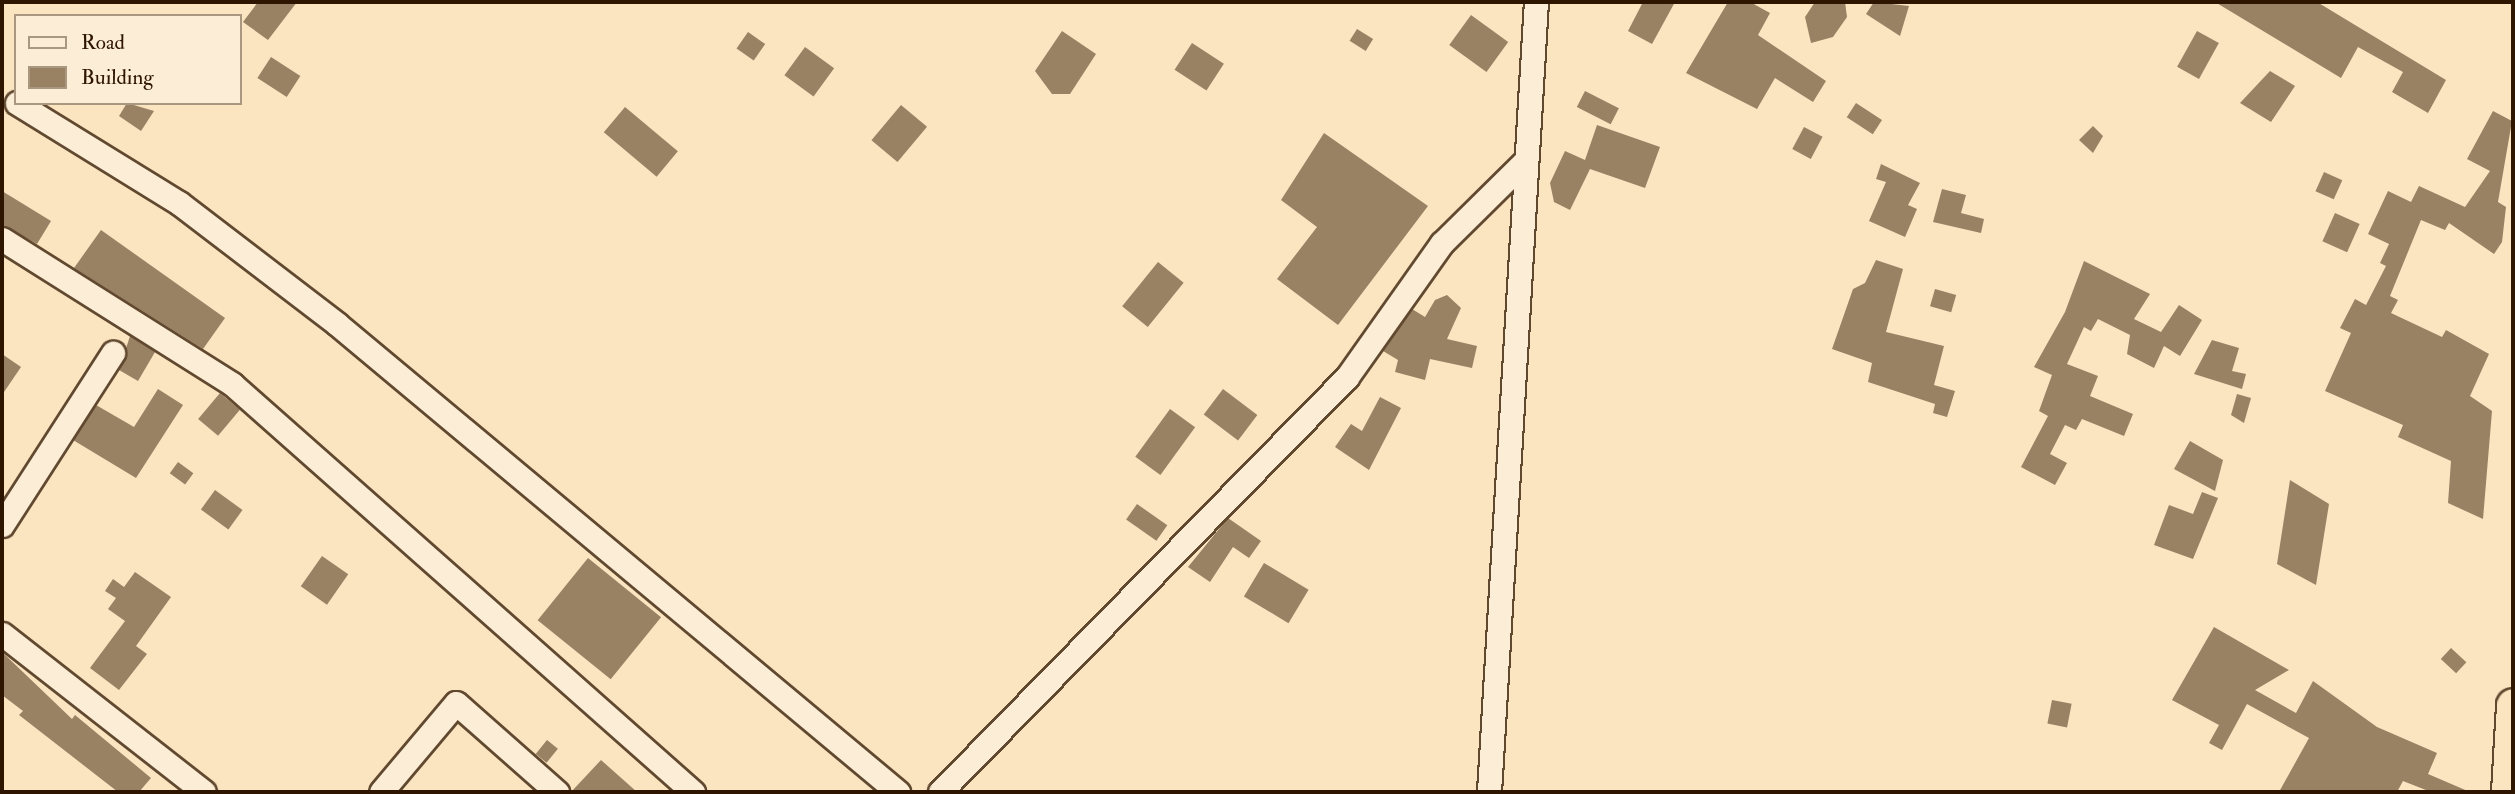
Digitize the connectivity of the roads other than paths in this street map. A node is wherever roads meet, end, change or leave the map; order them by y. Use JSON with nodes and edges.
{"nodes":[{"id":1,"x":1536,"y":2,"type":"edge"},
{"id":2,"x":19,"y":105,"type":"edge"},
{"id":3,"x":1524,"y":162,"type":"junction"},
{"id":4,"x":2,"y":239,"type":"edge"},
{"id":5,"x":113,"y":353,"type":"dead end"},
{"id":6,"x":2,"y":525,"type":"edge"},
{"id":7,"x":2,"y":634,"type":"edge"},
{"id":8,"x":2513,"y":705,"type":"edge"},
{"id":9,"x":204,"y":792,"type":"edge"},
{"id":10,"x":381,"y":792,"type":"edge"},
{"id":11,"x":557,"y":792,"type":"edge"},
{"id":12,"x":693,"y":792,"type":"edge"},
{"id":13,"x":898,"y":792,"type":"edge"},
{"id":14,"x":940,"y":792,"type":"edge"},
{"id":15,"x":1489,"y":792,"type":"edge"},
{"id":16,"x":2508,"y":792,"type":"edge"}],
"edges":[{"from":1,"to":3,"type":"street"},
{"from":2,"to":13,"type":"street"},
{"from":3,"to":14,"type":"street"},
{"from":3,"to":15,"type":"street"},
{"from":4,"to":12,"type":"street"},
{"from":5,"to":6,"type":"street"},
{"from":7,"to":9,"type":"street"},
{"from":8,"to":16,"type":"highway"},
{"from":10,"to":11,"type":"street"}]}
